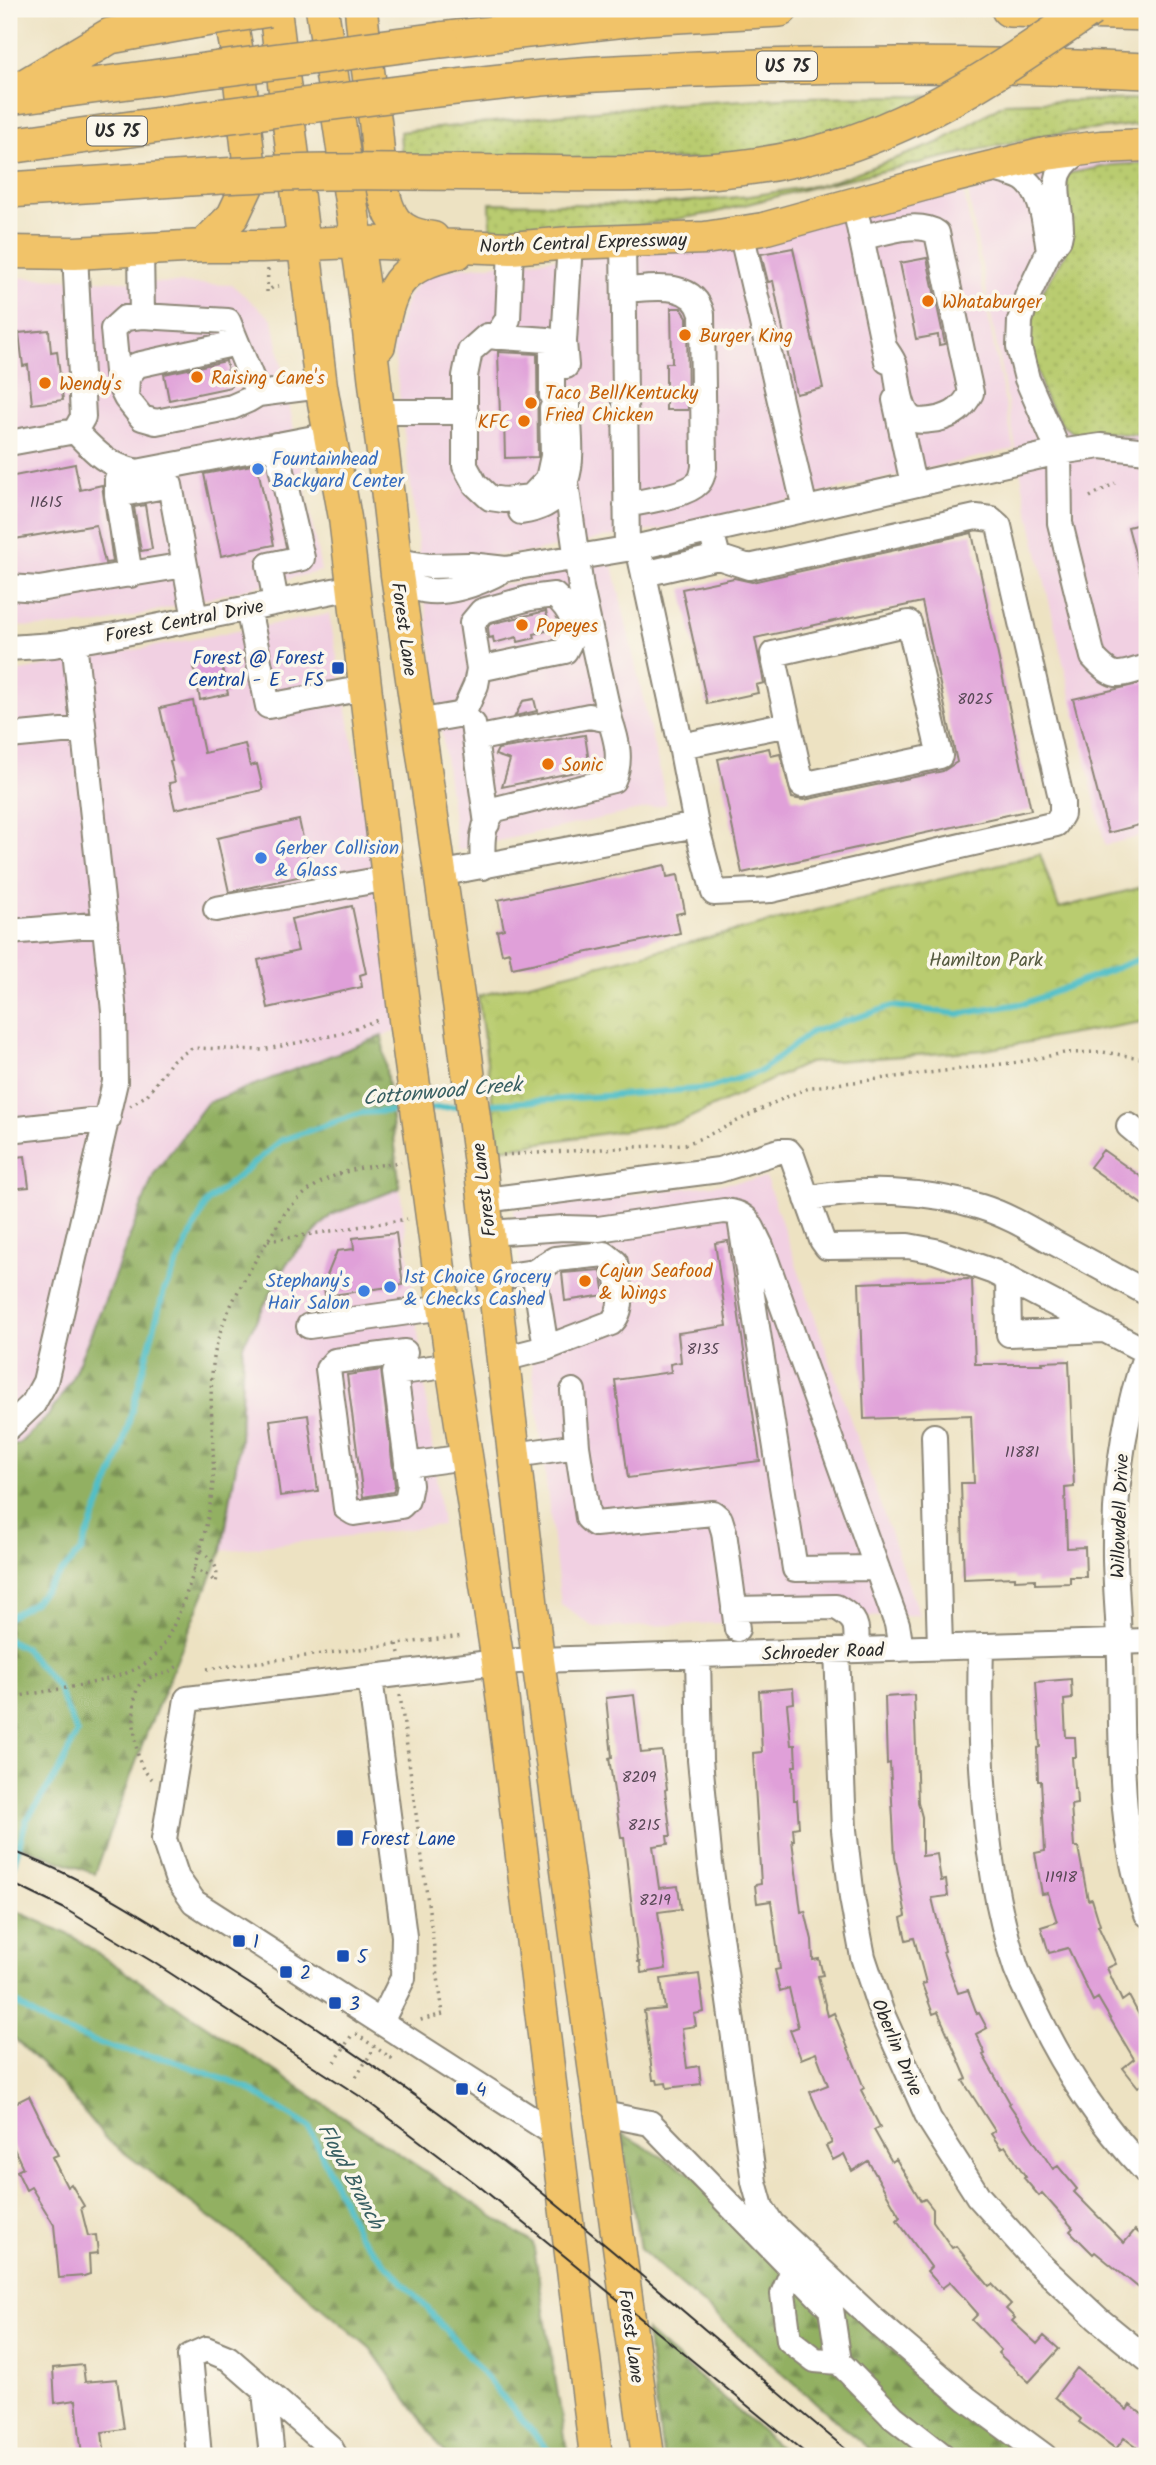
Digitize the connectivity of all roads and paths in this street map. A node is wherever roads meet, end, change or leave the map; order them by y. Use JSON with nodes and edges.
{"nodes":[{"id":1,"x":272,"y":9,"type":"edge"},
{"id":2,"x":322,"y":9,"type":"edge"},
{"id":3,"x":361,"y":9,"type":"edge"},
{"id":4,"x":780,"y":9,"type":"edge"},
{"id":5,"x":1009,"y":9,"type":"edge"},
{"id":6,"x":1090,"y":9,"type":"edge"},
{"id":7,"x":1147,"y":13,"type":"edge"},
{"id":8,"x":213,"y":15,"type":"edge"},
{"id":9,"x":1147,"y":71,"type":"edge"},
{"id":10,"x":9,"y":97,"type":"edge"},
{"id":11,"x":1147,"y":145,"type":"edge"},
{"id":12,"x":9,"y":146,"type":"edge"},
{"id":13,"x":1085,"y":149,"type":"junction"},
{"id":14,"x":990,"y":167,"type":"junction"},
{"id":15,"x":9,"y":190,"type":"edge"},
{"id":16,"x":853,"y":205,"type":"junction"},
{"id":17,"x":741,"y":232,"type":"junction"},
{"id":18,"x":862,"y":237,"type":"junction"},
{"id":19,"x":623,"y":241,"type":"junction"},
{"id":20,"x":356,"y":242,"type":"junction"},
{"id":21,"x":570,"y":243,"type":"junction"},
{"id":22,"x":302,"y":244,"type":"junction"},
{"id":23,"x":203,"y":246,"type":"junction"},
{"id":24,"x":501,"y":247,"type":"junction"},
{"id":25,"x":141,"y":249,"type":"junction"},
{"id":26,"x":1049,"y":251,"type":"junction"},
{"id":27,"x":9,"y":252,"type":"edge"},
{"id":28,"x":75,"y":253,"type":"junction"},
{"id":29,"x":624,"y":290,"type":"junction"},
{"id":30,"x":142,"y":316,"type":"junction"},
{"id":31,"x":559,"y":335,"type":"junction"},
{"id":32,"x":496,"y":337,"type":"junction"},
{"id":33,"x":315,"y":340,"type":"junction"},
{"id":34,"x":237,"y":344,"type":"junction"},
{"id":35,"x":884,"y":347,"type":"junction"},
{"id":36,"x":321,"y":386,"type":"junction"},
{"id":37,"x":258,"y":394,"type":"junction"},
{"id":38,"x":126,"y":398,"type":"junction"},
{"id":39,"x":377,"y":404,"type":"junction"},
{"id":40,"x":466,"y":412,"type":"junction"},
{"id":41,"x":75,"y":431,"type":"junction"},
{"id":42,"x":330,"y":435,"type":"junction"},
{"id":43,"x":9,"y":443,"type":"edge"},
{"id":44,"x":276,"y":445,"type":"junction"},
{"id":45,"x":1147,"y":451,"type":"edge"},
{"id":46,"x":1059,"y":452,"type":"junction"},
{"id":47,"x":465,"y":466,"type":"junction"},
{"id":48,"x":119,"y":467,"type":"junction"},
{"id":49,"x":566,"y":483,"type":"junction"},
{"id":50,"x":1115,"y":483,"type":"dead end"},
{"id":51,"x":914,"y":484,"type":"junction"},
{"id":52,"x":117,"y":495,"type":"junction"},
{"id":53,"x":1090,"y":497,"type":"dead end"},
{"id":54,"x":626,"y":505,"type":"junction"},
{"id":55,"x":805,"y":509,"type":"junction"},
{"id":56,"x":711,"y":531,"type":"junction"},
{"id":57,"x":633,"y":548,"type":"junction"},
{"id":58,"x":578,"y":557,"type":"junction"},
{"id":59,"x":718,"y":557,"type":"junction"},
{"id":60,"x":185,"y":565,"type":"junction"},
{"id":61,"x":396,"y":568,"type":"junction"},
{"id":62,"x":644,"y":574,"type":"junction"},
{"id":63,"x":130,"y":575,"type":"junction"},
{"id":64,"x":353,"y":586,"type":"junction"},
{"id":65,"x":9,"y":587,"type":"edge"},
{"id":66,"x":276,"y":602,"type":"junction"},
{"id":67,"x":248,"y":608,"type":"junction"},
{"id":68,"x":195,"y":619,"type":"junction"},
{"id":69,"x":74,"y":641,"type":"junction"},
{"id":70,"x":594,"y":645,"type":"junction"},
{"id":71,"x":10,"y":646,"type":"edge"},
{"id":72,"x":565,"y":651,"type":"junction"},
{"id":73,"x":1147,"y":667,"type":"edge"},
{"id":74,"x":479,"y":669,"type":"junction"},
{"id":75,"x":365,"y":688,"type":"junction"},
{"id":76,"x":463,"y":714,"type":"junction"},
{"id":77,"x":610,"y":720,"type":"junction"},
{"id":78,"x":417,"y":722,"type":"junction"},
{"id":79,"x":788,"y":724,"type":"junction"},
{"id":80,"x":83,"y":729,"type":"junction"},
{"id":81,"x":9,"y":736,"type":"edge"},
{"id":82,"x":475,"y":739,"type":"junction"},
{"id":83,"x":681,"y":746,"type":"junction"},
{"id":84,"x":430,"y":812,"type":"junction"},
{"id":85,"x":487,"y":824,"type":"junction"},
{"id":86,"x":696,"y":825,"type":"junction"},
{"id":87,"x":483,"y":867,"type":"junction"},
{"id":88,"x":439,"y":874,"type":"junction"},
{"id":89,"x":389,"y":878,"type":"junction"},
{"id":90,"x":216,"y":909,"type":"dead end"},
{"id":91,"x":105,"y":923,"type":"junction"},
{"id":92,"x":9,"y":932,"type":"edge"},
{"id":93,"x":396,"y":1023,"type":"junction"},
{"id":94,"x":109,"y":1111,"type":"junction"},
{"id":95,"x":9,"y":1129,"type":"edge"},
{"id":96,"x":483,"y":1186,"type":"junction"},
{"id":97,"x":807,"y":1199,"type":"junction"},
{"id":98,"x":739,"y":1212,"type":"junction"},
{"id":99,"x":407,"y":1219,"type":"dead end"},
{"id":100,"x":488,"y":1233,"type":"junction"},
{"id":101,"x":268,"y":1241,"type":"dead end"},
{"id":102,"x":534,"y":1272,"type":"junction"},
{"id":103,"x":494,"y":1278,"type":"junction"},
{"id":104,"x":1008,"y":1279,"type":"junction"},
{"id":105,"x":1147,"y":1293,"type":"edge"},
{"id":106,"x":444,"y":1307,"type":"junction"},
{"id":107,"x":399,"y":1313,"type":"junction"},
{"id":108,"x":309,"y":1326,"type":"dead end"},
{"id":109,"x":1104,"y":1330,"type":"junction"},
{"id":110,"x":545,"y":1348,"type":"junction"},
{"id":111,"x":1147,"y":1352,"type":"edge"},
{"id":112,"x":503,"y":1359,"type":"junction"},
{"id":113,"x":407,"y":1362,"type":"junction"},
{"id":114,"x":452,"y":1365,"type":"junction"},
{"id":115,"x":573,"y":1391,"type":"dead end"},
{"id":116,"x":9,"y":1427,"type":"edge"},
{"id":117,"x":934,"y":1436,"type":"dead end"},
{"id":118,"x":577,"y":1446,"type":"junction"},
{"id":119,"x":514,"y":1455,"type":"junction"},
{"id":120,"x":466,"y":1457,"type":"junction"},
{"id":121,"x":407,"y":1465,"type":"junction"},
{"id":122,"x":877,"y":1568,"type":"junction"},
{"id":123,"x":193,"y":1569,"type":"junction"},
{"id":124,"x":463,"y":1636,"type":"dead end"},
{"id":125,"x":1147,"y":1641,"type":"edge"},
{"id":126,"x":1119,"y":1642,"type":"junction"},
{"id":127,"x":397,"y":1644,"type":"junction"},
{"id":128,"x":981,"y":1646,"type":"junction"},
{"id":129,"x":940,"y":1647,"type":"junction"},
{"id":130,"x":901,"y":1649,"type":"junction"},
{"id":131,"x":847,"y":1651,"type":"junction"},
{"id":132,"x":698,"y":1655,"type":"junction"},
{"id":133,"x":538,"y":1660,"type":"junction"},
{"id":134,"x":498,"y":1662,"type":"junction"},
{"id":135,"x":181,"y":1664,"type":"dead end"},
{"id":136,"x":207,"y":1670,"type":"dead end"},
{"id":137,"x":400,"y":1674,"type":"junction"},
{"id":138,"x":370,"y":1678,"type":"junction"},
{"id":139,"x":9,"y":1698,"type":"edge"},
{"id":140,"x":166,"y":1785,"type":"junction"},
{"id":141,"x":1147,"y":1914,"type":"edge"},
{"id":142,"x":381,"y":2022,"type":"junction"},
{"id":143,"x":353,"y":2033,"type":"dead end"},
{"id":144,"x":404,"y":2037,"type":"junction"},
{"id":145,"x":374,"y":2047,"type":"dead end"},
{"id":146,"x":335,"y":2062,"type":"dead end"},
{"id":147,"x":356,"y":2077,"type":"dead end"},
{"id":148,"x":603,"y":2114,"type":"junction"},
{"id":149,"x":558,"y":2136,"type":"junction"},
{"id":150,"x":1147,"y":2174,"type":"edge"},
{"id":151,"x":793,"y":2270,"type":"junction"},
{"id":152,"x":1147,"y":2359,"type":"edge"},
{"id":153,"x":839,"y":2362,"type":"junction"},
{"id":154,"x":265,"y":2392,"type":"junction"},
{"id":155,"x":646,"y":2442,"type":"edge"},
{"id":156,"x":199,"y":2456,"type":"edge"},
{"id":157,"x":272,"y":2456,"type":"edge"},
{"id":158,"x":335,"y":2456,"type":"edge"},
{"id":159,"x":596,"y":2456,"type":"edge"},
{"id":160,"x":943,"y":2456,"type":"edge"},
{"id":161,"x":1044,"y":2456,"type":"edge"}],
"edges":[{"from":1,"to":8,"type":"highway","bridge":true},
{"from":1,"to":22,"type":"main road"},
{"from":2,"to":20,"type":"main road","name":"Forest Lane"},
{"from":3,"to":24,"type":"main road"},
{"from":4,"to":10,"type":"highway","bridge":true},
{"from":5,"to":7,"type":"highway"},
{"from":6,"to":15,"type":"highway","bridge":true},
{"from":8,"to":10,"type":"highway"},
{"from":8,"to":23,"type":"main road"},
{"from":9,"to":12,"type":"highway","number":"US 75","bridge":true},
{"from":11,"to":13,"type":"main road","name":"North Central Expressway"},
{"from":13,"to":14,"type":"main road","name":"North Central Expressway"},
{"from":13,"to":26,"type":"street"},
{"from":14,"to":16,"type":"main road","name":"North Central Expressway"},
{"from":14,"to":26,"type":"street"},
{"from":16,"to":17,"type":"main road","name":"North Central Expressway"},
{"from":16,"to":18,"type":"street"},
{"from":17,"to":19,"type":"main road","name":"North Central Expressway"},
{"from":17,"to":55,"type":"street"},
{"from":18,"to":35,"type":"street"},
{"from":18,"to":35,"type":"street"},
{"from":19,"to":21,"type":"main road","name":"North Central Expressway"},
{"from":19,"to":29,"type":"street"},
{"from":20,"to":22,"type":"main road","name":"North Central Expressway"},
{"from":20,"to":24,"type":"main road","name":"North Central Expressway"},
{"from":20,"to":39,"type":"main road","name":"Forest Lane"},
{"from":21,"to":24,"type":"main road","name":"North Central Expressway"},
{"from":21,"to":31,"type":"street"},
{"from":22,"to":23,"type":"main road","name":"North Central Expressway"},
{"from":22,"to":33,"type":"main road"},
{"from":23,"to":25,"type":"main road","name":"North Central Expressway"},
{"from":24,"to":32,"type":"street"},
{"from":24,"to":39,"type":"main road"},
{"from":25,"to":28,"type":"main road","name":"North Central Expressway"},
{"from":25,"to":30,"type":"street"},
{"from":26,"to":46,"type":"street"},
{"from":27,"to":28,"type":"main road","name":"North Central Expressway"},
{"from":28,"to":41,"type":"street"},
{"from":29,"to":54,"type":"street"},
{"from":29,"to":54,"type":"street"},
{"from":30,"to":34,"type":"street"},
{"from":30,"to":38,"type":"street"},
{"from":31,"to":32,"type":"street"},
{"from":31,"to":47,"type":"street"},
{"from":31,"to":49,"type":"street"},
{"from":32,"to":40,"type":"street"},
{"from":33,"to":36,"type":"main road"},
{"from":33,"to":61,"type":"main road"},
{"from":34,"to":37,"type":"street"},
{"from":34,"to":38,"type":"street"},
{"from":35,"to":51,"type":"street"},
{"from":36,"to":37,"type":"street"},
{"from":36,"to":42,"type":"main road"},
{"from":37,"to":38,"type":"street"},
{"from":39,"to":40,"type":"street"},
{"from":39,"to":61,"type":"main road","name":"Forest Lane"},
{"from":40,"to":47,"type":"street"},
{"from":41,"to":43,"type":"street"},
{"from":41,"to":48,"type":"street"},
{"from":42,"to":44,"type":"street"},
{"from":42,"to":64,"type":"main road"},
{"from":44,"to":48,"type":"street"},
{"from":44,"to":66,"type":"street"},
{"from":45,"to":46,"type":"street"},
{"from":46,"to":51,"type":"street"},
{"from":46,"to":73,"type":"street"},
{"from":47,"to":49,"type":"street"},
{"from":48,"to":52,"type":"street"},
{"from":49,"to":58,"type":"street"},
{"from":50,"to":53,"type":"path"},
{"from":51,"to":55,"type":"street"},
{"from":52,"to":60,"type":"street"},
{"from":52,"to":63,"type":"street"},
{"from":54,"to":57,"type":"street"},
{"from":55,"to":56,"type":"street"},
{"from":56,"to":57,"type":"street"},
{"from":56,"to":59,"type":"street"},
{"from":57,"to":58,"type":"street"},
{"from":57,"to":62,"type":"street"},
{"from":58,"to":61,"type":"street"},
{"from":58,"to":70,"type":"street"},
{"from":59,"to":62,"type":"street"},
{"from":59,"to":86,"type":"street"},
{"from":60,"to":63,"type":"street"},
{"from":60,"to":68,"type":"street"},
{"from":61,"to":78,"type":"main road","name":"Forest Lane"},
{"from":62,"to":83,"type":"street"},
{"from":63,"to":65,"type":"street"},
{"from":64,"to":66,"type":"street","name":"Forest Central Drive"},
{"from":64,"to":75,"type":"main road"},
{"from":64,"to":84,"type":"main road"},
{"from":66,"to":67,"type":"street","name":"Forest Central Drive"},
{"from":67,"to":68,"type":"street","name":"Forest Central Drive"},
{"from":67,"to":75,"type":"street"},
{"from":68,"to":69,"type":"street","name":"Forest Central Drive"},
{"from":69,"to":71,"type":"street","name":"Forest Central Drive"},
{"from":69,"to":80,"type":"street"},
{"from":70,"to":72,"type":"street"},
{"from":70,"to":77,"type":"street"},
{"from":72,"to":74,"type":"street"},
{"from":72,"to":74,"type":"street"},
{"from":74,"to":76,"type":"street"},
{"from":75,"to":89,"type":"main road"},
{"from":76,"to":78,"type":"street"},
{"from":76,"to":82,"type":"street"},
{"from":77,"to":82,"type":"street"},
{"from":77,"to":85,"type":"street"},
{"from":78,"to":84,"type":"main road","name":"Forest Lane"},
{"from":79,"to":79,"type":"street"},
{"from":79,"to":83,"type":"street"},
{"from":80,"to":81,"type":"street"},
{"from":80,"to":91,"type":"street"},
{"from":82,"to":85,"type":"street"},
{"from":83,"to":86,"type":"street"},
{"from":84,"to":88,"type":"main road","name":"Forest Lane"},
{"from":85,"to":87,"type":"street"},
{"from":86,"to":87,"type":"street"},
{"from":87,"to":88,"type":"street"},
{"from":88,"to":89,"type":"main road"},
{"from":88,"to":96,"type":"main road","name":"Forest Lane","bridge":true},
{"from":89,"to":90,"type":"street"},
{"from":89,"to":93,"type":"main road"},
{"from":91,"to":92,"type":"street"},
{"from":91,"to":94,"type":"street"},
{"from":93,"to":94,"type":"path"},
{"from":93,"to":106,"type":"main road","bridge":true},
{"from":94,"to":95,"type":"street"},
{"from":94,"to":116,"type":"street"},
{"from":96,"to":97,"type":"street"},
{"from":96,"to":100,"type":"main road","name":"Forest Lane"},
{"from":97,"to":104,"type":"street"},
{"from":97,"to":105,"type":"street"},
{"from":98,"to":100,"type":"street"},
{"from":98,"to":122,"type":"street"},
{"from":98,"to":122,"type":"street"},
{"from":99,"to":101,"type":"path"},
{"from":100,"to":103,"type":"main road","name":"Forest Lane"},
{"from":102,"to":103,"type":"street"},
{"from":102,"to":110,"type":"street"},
{"from":102,"to":110,"type":"street"},
{"from":103,"to":112,"type":"main road","name":"Forest Lane"},
{"from":104,"to":109,"type":"street"},
{"from":104,"to":109,"type":"street"},
{"from":106,"to":107,"type":"street"},
{"from":106,"to":114,"type":"main road"},
{"from":107,"to":108,"type":"street"},
{"from":107,"to":113,"type":"street"},
{"from":109,"to":111,"type":"street"},
{"from":110,"to":112,"type":"street"},
{"from":111,"to":126,"type":"street","name":"Willowdell Drive"},
{"from":112,"to":114,"type":"main road"},
{"from":112,"to":119,"type":"main road","name":"Forest Lane"},
{"from":113,"to":114,"type":"street"},
{"from":113,"to":121,"type":"street"},
{"from":113,"to":121,"type":"street"},
{"from":114,"to":120,"type":"main road"},
{"from":115,"to":118,"type":"street"},
{"from":117,"to":129,"type":"street"},
{"from":118,"to":119,"type":"street"},
{"from":118,"to":131,"type":"street","name":"Oberlin Drive"},
{"from":119,"to":133,"type":"main road","name":"Forest Lane"},
{"from":120,"to":121,"type":"street"},
{"from":120,"to":134,"type":"main road"},
{"from":122,"to":130,"type":"street"},
{"from":123,"to":123,"type":"path"},
{"from":123,"to":139,"type":"path"},
{"from":124,"to":127,"type":"path"},
{"from":125,"to":126,"type":"street","name":"Schroeder Road"},
{"from":126,"to":128,"type":"street","name":"Schroeder Road"},
{"from":126,"to":141,"type":"street","name":"Willowdell Drive"},
{"from":127,"to":136,"type":"path"},
{"from":127,"to":137,"type":"path"},
{"from":128,"to":129,"type":"street","name":"Schroeder Road"},
{"from":128,"to":150,"type":"street"},
{"from":129,"to":130,"type":"street","name":"Schroeder Road"},
{"from":130,"to":131,"type":"street","name":"Schroeder Road"},
{"from":131,"to":132,"type":"street","name":"Schroeder Road"},
{"from":131,"to":152,"type":"street","name":"Oberlin Drive"},
{"from":132,"to":133,"type":"street","name":"Schroeder Road"},
{"from":132,"to":161,"type":"street"},
{"from":133,"to":134,"type":"street","name":"Schroeder Road"},
{"from":133,"to":148,"type":"main road","name":"Forest Lane"},
{"from":134,"to":137,"type":"street","name":"Schroeder Road"},
{"from":134,"to":149,"type":"main road"},
{"from":135,"to":140,"type":"path"},
{"from":137,"to":138,"type":"street","name":"Schroeder Road"},
{"from":137,"to":144,"type":"path"},
{"from":138,"to":140,"type":"street","name":"Schroeder Road"},
{"from":138,"to":142,"type":"street"},
{"from":140,"to":142,"type":"street"},
{"from":142,"to":144,"type":"street"},
{"from":143,"to":146,"type":"path"},
{"from":144,"to":149,"type":"street"},
{"from":145,"to":147,"type":"path"},
{"from":148,"to":151,"type":"street"},
{"from":148,"to":155,"type":"main road","name":"Forest Lane"},
{"from":149,"to":159,"type":"main road"},
{"from":151,"to":153,"type":"street"},
{"from":151,"to":153,"type":"street"},
{"from":153,"to":160,"type":"street"},
{"from":154,"to":156,"type":"street"},
{"from":154,"to":157,"type":"street"},
{"from":154,"to":158,"type":"street"}]}
